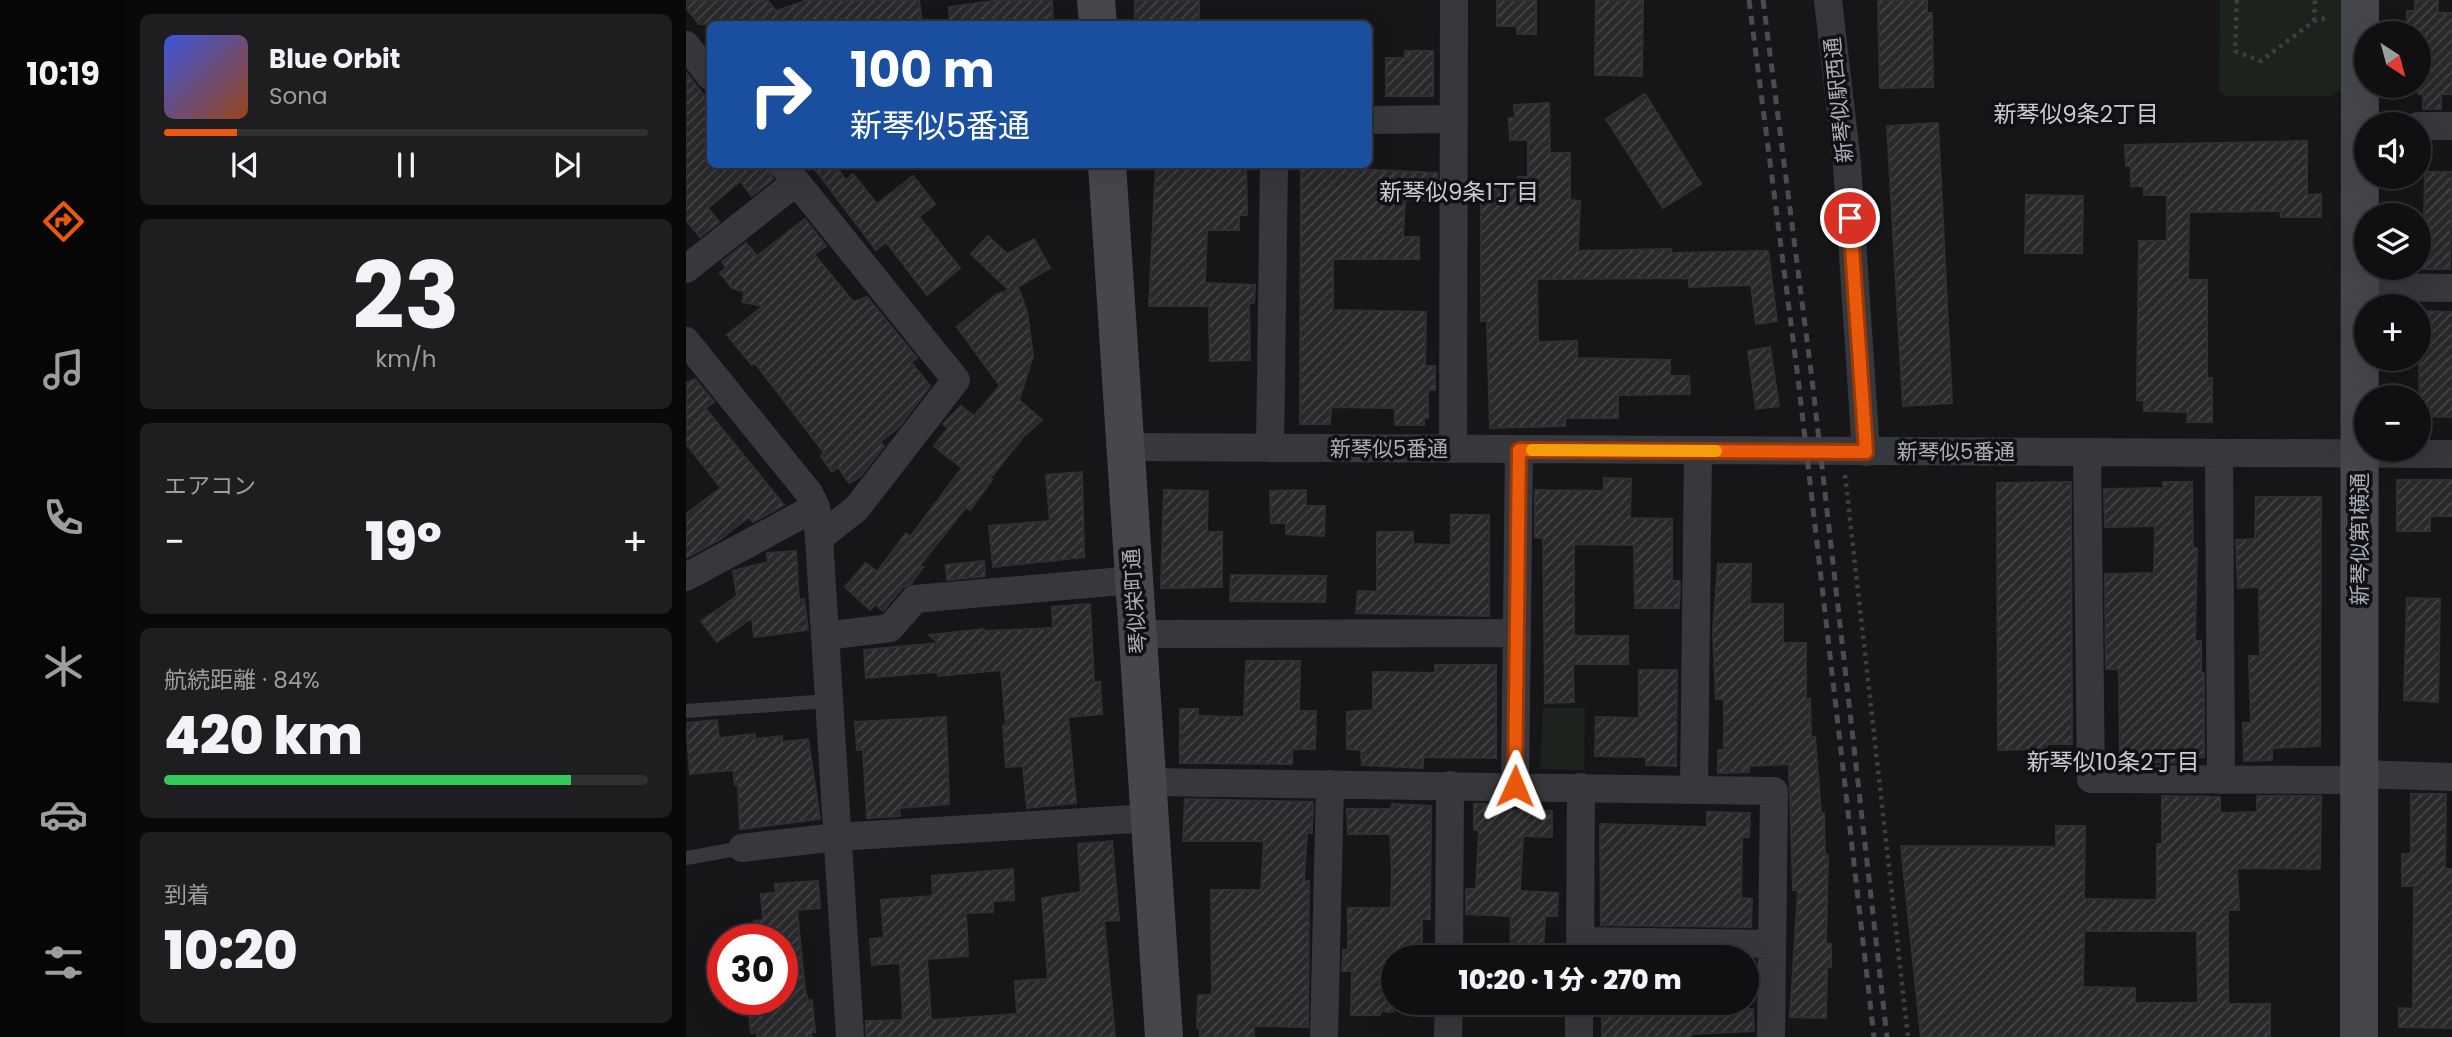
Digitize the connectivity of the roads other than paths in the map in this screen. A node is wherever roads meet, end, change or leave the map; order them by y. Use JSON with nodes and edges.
{"nodes":[{"id":1,"x":1096,"y":0,"type":"edge"},
{"id":2,"x":1454,"y":0,"type":"edge"},
{"id":3,"x":1828,"y":0,"type":"edge"},
{"id":4,"x":2346,"y":9,"type":"edge"},
{"id":5,"x":1098,"y":21,"type":"edge"},
{"id":6,"x":686,"y":45,"type":"edge"},
{"id":7,"x":707,"y":72,"type":"edge"},
{"id":8,"x":2361,"y":112,"type":"edge"},
{"id":9,"x":1453,"y":119,"type":"junction"},
{"id":10,"x":1372,"y":120,"type":"edge"},
{"id":11,"x":2452,"y":126,"type":"edge"},
{"id":12,"x":2431,"y":127,"type":"edge"},
{"id":13,"x":1107,"y":168,"type":"edge"},
{"id":14,"x":1275,"y":168,"type":"edge"},
{"id":15,"x":789,"y":173,"type":"edge"},
{"id":16,"x":2362,"y":189,"type":"edge"},
{"id":17,"x":686,"y":270,"type":"edge"},
{"id":18,"x":2360,"y":287,"type":"junction"},
{"id":19,"x":2452,"y":288,"type":"edge"},
{"id":20,"x":686,"y":341,"type":"edge"},
{"id":21,"x":2359,"y":385,"type":"edge"},
{"id":22,"x":1125,"y":447,"type":"junction"},
{"id":23,"x":1270,"y":448,"type":"junction"},
{"id":24,"x":1453,"y":449,"type":"junction"},
{"id":25,"x":1519,"y":450,"type":"junction"},
{"id":26,"x":1698,"y":451,"type":"junction"},
{"id":27,"x":1866,"y":452,"type":"junction"},
{"id":28,"x":2087,"y":452,"type":"junction"},
{"id":29,"x":2219,"y":453,"type":"junction"},
{"id":30,"x":2354,"y":454,"type":"edge"},
{"id":31,"x":2431,"y":454,"type":"edge"},
{"id":32,"x":2452,"y":454,"type":"edge"},
{"id":33,"x":2359,"y":462,"type":"edge"},
{"id":34,"x":816,"y":507,"type":"junction"},
{"id":35,"x":819,"y":538,"type":"junction"},
{"id":36,"x":686,"y":577,"type":"edge"},
{"id":37,"x":1134,"y":580,"type":"junction"},
{"id":38,"x":1517,"y":633,"type":"junction"},
{"id":39,"x":1137,"y":634,"type":"junction"},
{"id":40,"x":825,"y":636,"type":"junction"},
{"id":41,"x":829,"y":701,"type":"junction"},
{"id":42,"x":686,"y":711,"type":"edge"},
{"id":43,"x":2360,"y":777,"type":"junction"},
{"id":44,"x":2452,"y":777,"type":"edge"},
{"id":45,"x":2221,"y":780,"type":"junction"},
{"id":46,"x":1330,"y":784,"type":"junction"},
{"id":47,"x":1451,"y":785,"type":"junction"},
{"id":48,"x":1515,"y":786,"type":"junction"},
{"id":49,"x":1581,"y":787,"type":"junction"},
{"id":50,"x":1694,"y":789,"type":"junction"},
{"id":51,"x":1148,"y":800,"type":"junction"},
{"id":52,"x":836,"y":837,"type":"junction"},
{"id":53,"x":742,"y":848,"type":"joint"},
{"id":54,"x":686,"y":858,"type":"edge"},
{"id":55,"x":1771,"y":944,"type":"junction"},
{"id":56,"x":1449,"y":945,"type":"edge"},
{"id":57,"x":1580,"y":945,"type":"edge"},
{"id":58,"x":1733,"y":945,"type":"edge"},
{"id":59,"x":1449,"y":1015,"type":"edge"},
{"id":60,"x":1579,"y":1015,"type":"edge"},
{"id":61,"x":850,"y":1037,"type":"edge"},
{"id":62,"x":1164,"y":1037,"type":"edge"},
{"id":63,"x":1324,"y":1037,"type":"edge"},
{"id":64,"x":1448,"y":1037,"type":"edge"},
{"id":65,"x":1579,"y":1037,"type":"edge"},
{"id":66,"x":1771,"y":1037,"type":"edge"},
{"id":67,"x":2359,"y":1037,"type":"edge"}],
"edges":[{"from":1,"to":5,"type":"street"},
{"from":2,"to":9,"type":"street"},
{"from":3,"to":27,"type":"street","name":"新琴似駅西通"},
{"from":4,"to":8,"type":"street","name":"新琴似第1横通"},
{"from":6,"to":7,"type":"street"},
{"from":9,"to":10,"type":"street"},
{"from":9,"to":24,"type":"street"},
{"from":11,"to":12,"type":"street"},
{"from":13,"to":22,"type":"street","name":"琴似栄町通"},
{"from":14,"to":23,"type":"street"},
{"from":15,"to":17,"type":"street"},
{"from":15,"to":35,"type":"street"},
{"from":16,"to":18,"type":"street","name":"新琴似第1横通"},
{"from":18,"to":19,"type":"street"},
{"from":18,"to":21,"type":"street","name":"新琴似第1横通"},
{"from":20,"to":34,"type":"street"},
{"from":22,"to":23,"type":"street","name":"新琴似5番通"},
{"from":22,"to":37,"type":"street","name":"琴似栄町通"},
{"from":23,"to":24,"type":"street","name":"新琴似5番通"},
{"from":24,"to":25,"type":"street","name":"新琴似5番通"},
{"from":25,"to":26,"type":"street","name":"新琴似5番通"},
{"from":25,"to":38,"type":"street"},
{"from":26,"to":27,"type":"street","name":"新琴似5番通"},
{"from":26,"to":50,"type":"street"},
{"from":27,"to":28,"type":"street","name":"新琴似5番通"},
{"from":28,"to":29,"type":"street","name":"新琴似5番通"},
{"from":28,"to":45,"type":"street"},
{"from":29,"to":30,"type":"street","name":"新琴似5番通"},
{"from":29,"to":45,"type":"street"},
{"from":31,"to":32,"type":"street","name":"新琴似5番通"},
{"from":33,"to":43,"type":"street","name":"新琴似第1横通"},
{"from":34,"to":35,"type":"street"},
{"from":34,"to":36,"type":"street"},
{"from":35,"to":40,"type":"street"},
{"from":37,"to":39,"type":"street","name":"琴似栄町通"},
{"from":37,"to":40,"type":"street"},
{"from":38,"to":39,"type":"street"},
{"from":38,"to":48,"type":"street"},
{"from":39,"to":51,"type":"street","name":"琴似栄町通"},
{"from":40,"to":41,"type":"street"},
{"from":41,"to":42,"type":"lane"},
{"from":41,"to":52,"type":"street"},
{"from":43,"to":44,"type":"street"},
{"from":43,"to":45,"type":"street"},
{"from":43,"to":67,"type":"street","name":"新琴似第1横通"},
{"from":46,"to":47,"type":"street"},
{"from":46,"to":51,"type":"street"},
{"from":46,"to":63,"type":"street"},
{"from":47,"to":48,"type":"street"},
{"from":47,"to":56,"type":"street"},
{"from":48,"to":49,"type":"street"},
{"from":49,"to":50,"type":"street"},
{"from":49,"to":57,"type":"street"},
{"from":50,"to":55,"type":"street"},
{"from":51,"to":52,"type":"street"},
{"from":51,"to":62,"type":"street","name":"琴似栄町通"},
{"from":52,"to":53,"type":"street"},
{"from":52,"to":61,"type":"street"},
{"from":53,"to":54,"type":"lane"},
{"from":55,"to":58,"type":"street"},
{"from":55,"to":66,"type":"street"},
{"from":59,"to":64,"type":"street"},
{"from":60,"to":65,"type":"street"}]}
